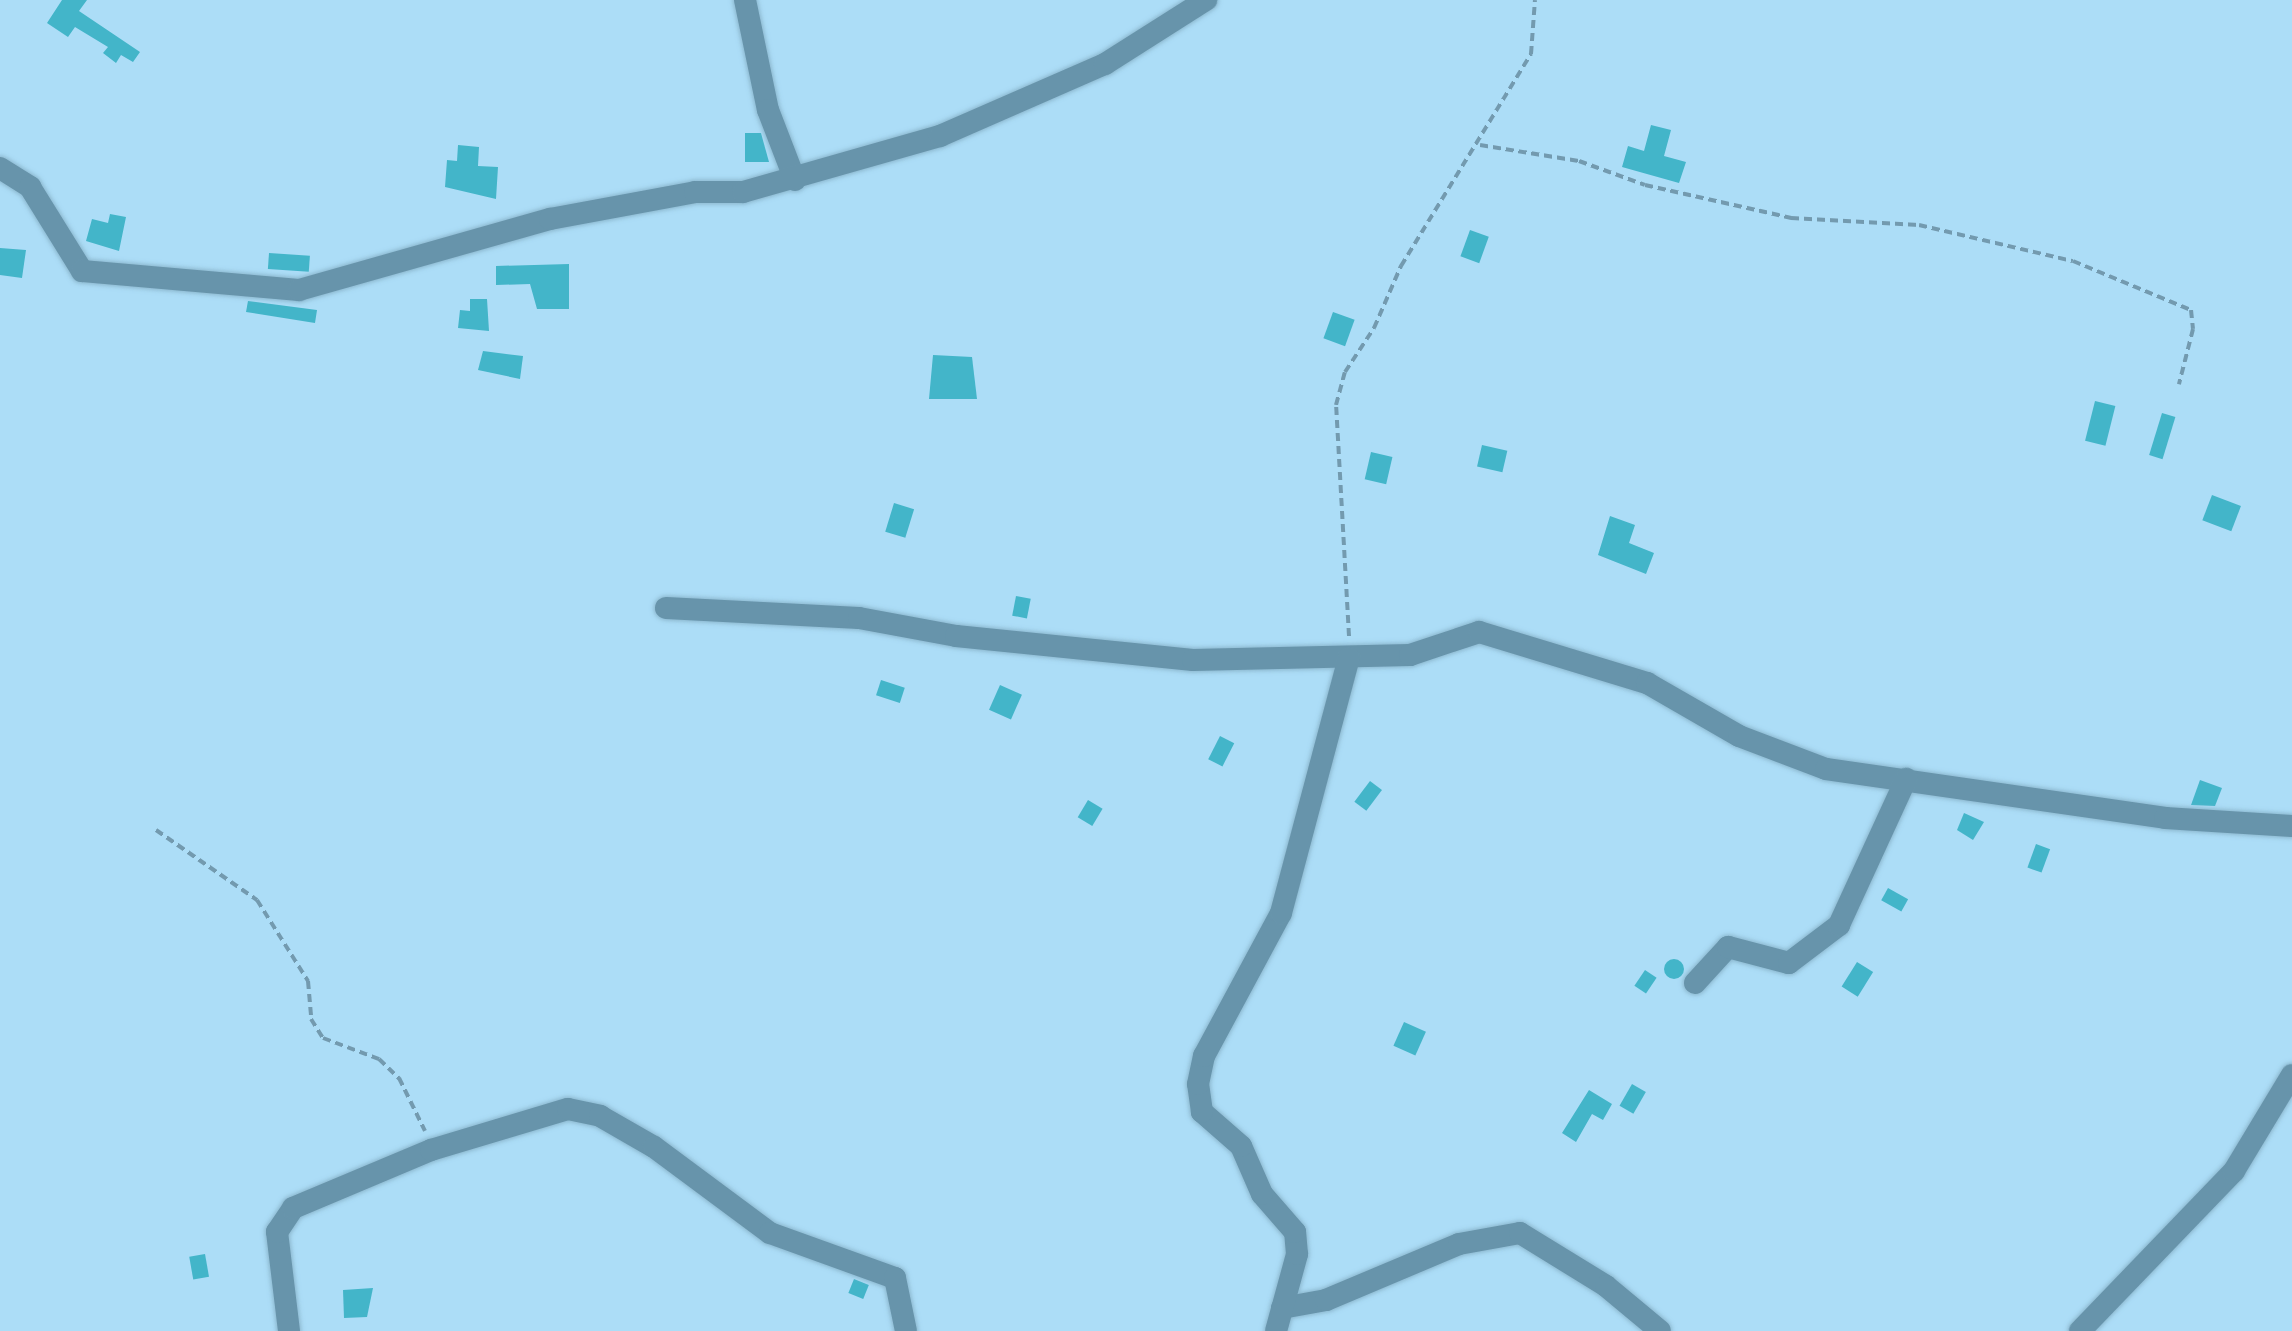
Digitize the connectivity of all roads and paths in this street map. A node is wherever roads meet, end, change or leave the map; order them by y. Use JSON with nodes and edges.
{"nodes":[{"id":1,"x":744,"y":0,"type":"edge"},
{"id":2,"x":1206,"y":0,"type":"edge"},
{"id":3,"x":1535,"y":0,"type":"edge"},
{"id":4,"x":1480,"y":145,"type":"junction"},
{"id":5,"x":0,"y":168,"type":"edge"},
{"id":6,"x":795,"y":180,"type":"junction"},
{"id":7,"x":2179,"y":384,"type":"dead end"},
{"id":8,"x":666,"y":608,"type":"dead end"},
{"id":9,"x":1349,"y":658,"type":"junction"},
{"id":10,"x":1906,"y":779,"type":"junction"},
{"id":11,"x":2292,"y":826,"type":"edge"},
{"id":12,"x":156,"y":830,"type":"dead end"},
{"id":13,"x":1695,"y":982,"type":"dead end"},
{"id":14,"x":2292,"y":1074,"type":"edge"},
{"id":15,"x":431,"y":1150,"type":"junction"},
{"id":16,"x":1282,"y":1308,"type":"junction"},
{"id":17,"x":289,"y":1331,"type":"edge"},
{"id":18,"x":906,"y":1331,"type":"edge"},
{"id":19,"x":1276,"y":1331,"type":"edge"},
{"id":20,"x":1660,"y":1331,"type":"edge"},
{"id":21,"x":2080,"y":1331,"type":"edge"}],
"edges":[{"from":1,"to":6,"type":"street"},
{"from":2,"to":6,"type":"street"},
{"from":3,"to":4,"type":"path"},
{"from":4,"to":7,"type":"path"},
{"from":4,"to":9,"type":"path"},
{"from":5,"to":6,"type":"street"},
{"from":8,"to":9,"type":"street"},
{"from":9,"to":10,"type":"street"},
{"from":9,"to":16,"type":"street"},
{"from":10,"to":11,"type":"street"},
{"from":10,"to":13,"type":"street"},
{"from":12,"to":15,"type":"path"},
{"from":14,"to":21,"type":"street"},
{"from":15,"to":17,"type":"street"},
{"from":15,"to":18,"type":"street"},
{"from":16,"to":19,"type":"street"},
{"from":16,"to":20,"type":"street"}]}
